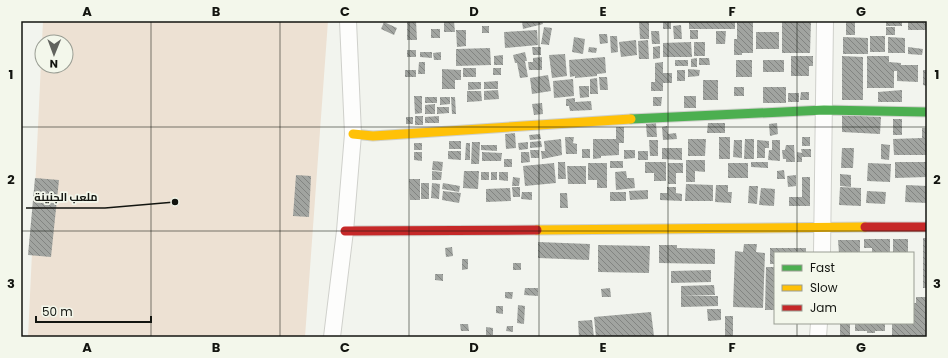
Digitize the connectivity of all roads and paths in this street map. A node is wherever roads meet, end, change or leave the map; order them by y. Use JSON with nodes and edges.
{"nodes":[{"id":1,"x":348,"y":21,"type":"edge"},
{"id":2,"x":825,"y":21,"type":"edge"},
{"id":3,"x":824,"y":110,"type":"junction"},
{"id":4,"x":927,"y":112,"type":"edge"},
{"id":5,"x":353,"y":134,"type":"junction"},
{"id":6,"x":823,"y":227,"type":"junction"},
{"id":7,"x":927,"y":227,"type":"edge"},
{"id":8,"x":345,"y":231,"type":"junction"},
{"id":9,"x":822,"y":252,"type":"edge"},
{"id":10,"x":819,"y":324,"type":"edge"},
{"id":11,"x":332,"y":337,"type":"edge"},
{"id":12,"x":818,"y":337,"type":"edge"}],
"edges":[{"from":1,"to":5,"type":"street"},
{"from":2,"to":3,"type":"street"},
{"from":3,"to":4,"type":"street"},
{"from":3,"to":5,"type":"street"},
{"from":3,"to":6,"type":"street"},
{"from":5,"to":8,"type":"street"},
{"from":6,"to":7,"type":"street"},
{"from":6,"to":8,"type":"street"},
{"from":6,"to":9,"type":"street"},
{"from":8,"to":11,"type":"street"},
{"from":10,"to":12,"type":"street"}]}
